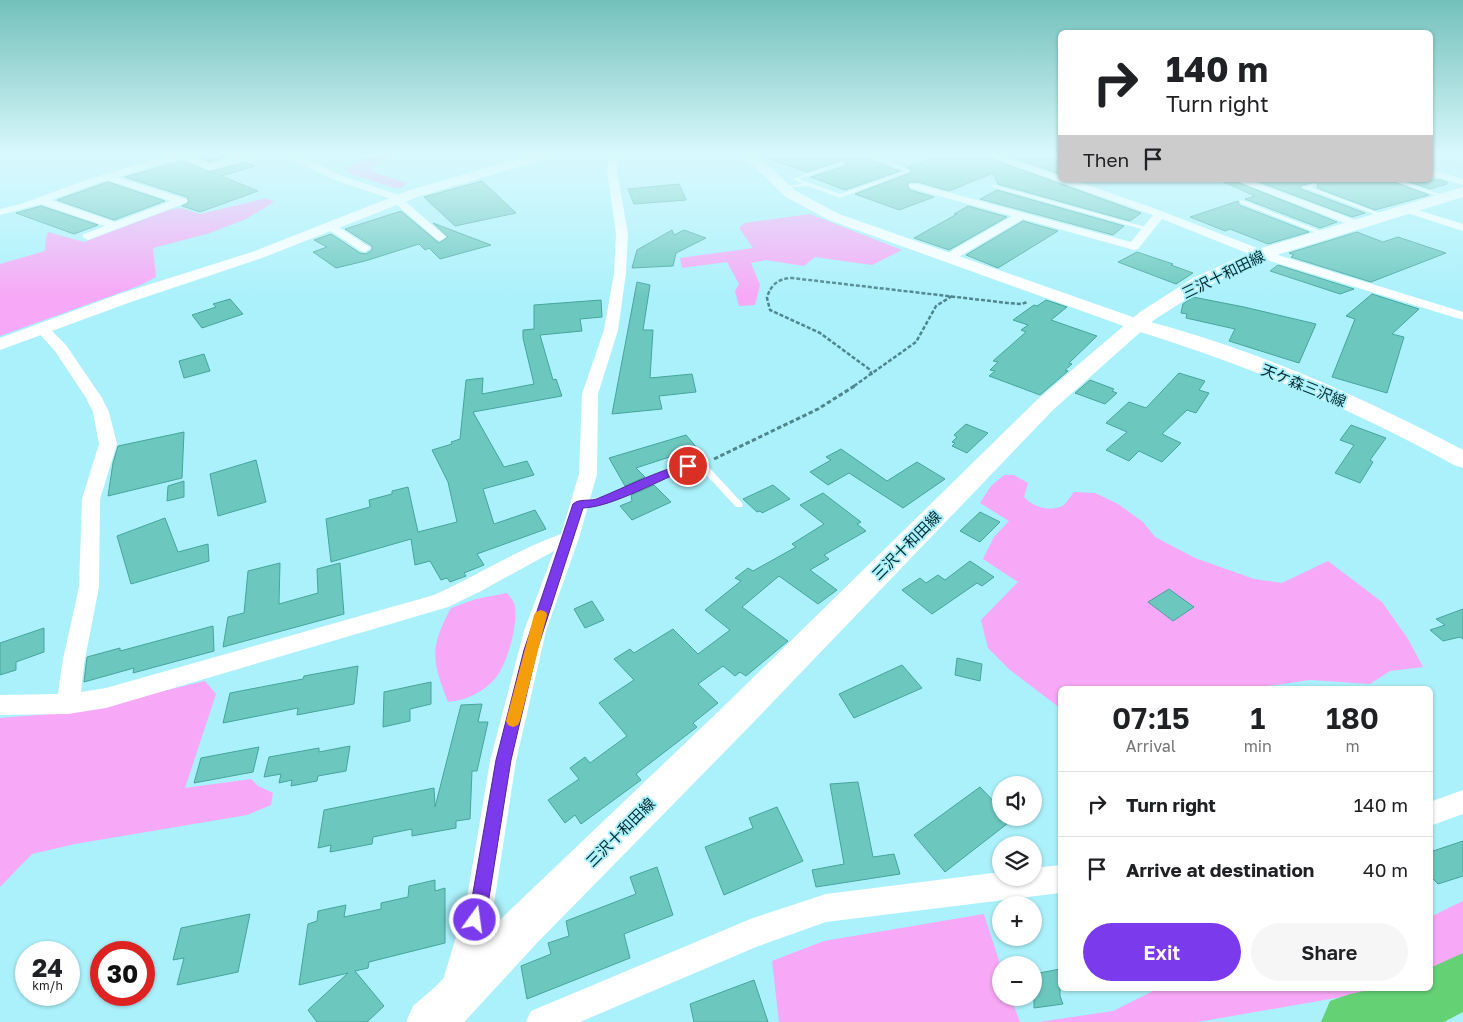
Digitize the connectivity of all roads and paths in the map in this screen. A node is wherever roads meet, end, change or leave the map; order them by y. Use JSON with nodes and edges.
{"nodes":[{"id":1,"x":35,"y":202,"type":"edge"},
{"id":2,"x":46,"y":202,"type":"edge"},
{"id":3,"x":180,"y":202,"type":"edge"},
{"id":4,"x":394,"y":202,"type":"edge"},
{"id":5,"x":400,"y":202,"type":"edge"},
{"id":6,"x":617,"y":202,"type":"edge"},
{"id":7,"x":805,"y":202,"type":"edge"},
{"id":8,"x":970,"y":202,"type":"edge"},
{"id":9,"x":1050,"y":202,"type":"edge"},
{"id":10,"x":1124,"y":202,"type":"edge"},
{"id":11,"x":1242,"y":202,"type":"dead end"},
{"id":12,"x":1325,"y":202,"type":"edge"},
{"id":13,"x":1344,"y":202,"type":"edge"},
{"id":14,"x":1423,"y":202,"type":"edge"},
{"id":15,"x":0,"y":212,"type":"edge"},
{"id":16,"x":1160,"y":214,"type":"junction"},
{"id":17,"x":1021,"y":216,"type":"junction"},
{"id":18,"x":1382,"y":216,"type":"junction"},
{"id":19,"x":116,"y":226,"type":"junction"},
{"id":20,"x":330,"y":226,"type":"junction"},
{"id":21,"x":1463,"y":228,"type":"edge"},
{"id":22,"x":1148,"y":229,"type":"junction"},
{"id":23,"x":1324,"y":234,"type":"junction"},
{"id":24,"x":88,"y":236,"type":"dead end"},
{"id":25,"x":440,"y":238,"type":"dead end"},
{"id":26,"x":365,"y":248,"type":"dead end"},
{"id":27,"x":1261,"y":254,"type":"junction"},
{"id":28,"x":948,"y":258,"type":"junction"},
{"id":29,"x":1052,"y":294,"type":"junction"},
{"id":30,"x":953,"y":296,"type":"junction"},
{"id":31,"x":1463,"y":316,"type":"edge"},
{"id":32,"x":1138,"y":324,"type":"junction"},
{"id":33,"x":41,"y":328,"type":"junction"},
{"id":34,"x":0,"y":344,"type":"edge"},
{"id":35,"x":872,"y":375,"type":"junction"},
{"id":36,"x":1463,"y":460,"type":"edge"},
{"id":37,"x":702,"y":465,"type":"junction"},
{"id":38,"x":579,"y":504,"type":"junction"},
{"id":39,"x":739,"y":505,"type":"dead end"},
{"id":40,"x":568,"y":538,"type":"junction"},
{"id":41,"x":68,"y":704,"type":"junction"},
{"id":42,"x":0,"y":705,"type":"edge"},
{"id":43,"x":1463,"y":802,"type":"edge"},
{"id":44,"x":1433,"y":813,"type":"edge"},
{"id":45,"x":1058,"y":879,"type":"edge"},
{"id":46,"x":444,"y":1016,"type":"edge"},
{"id":47,"x":542,"y":1022,"type":"edge"}],
"edges":[{"from":1,"to":15,"type":"street"},
{"from":2,"to":19,"type":"street"},
{"from":3,"to":19,"type":"street"},
{"from":4,"to":20,"type":"street"},
{"from":5,"to":25,"type":"street"},
{"from":6,"to":38,"type":"street"},
{"from":7,"to":28,"type":"street"},
{"from":8,"to":17,"type":"street"},
{"from":9,"to":22,"type":"lane"},
{"from":10,"to":16,"type":"street"},
{"from":11,"to":23,"type":"lane"},
{"from":12,"to":18,"type":"street"},
{"from":13,"to":18,"type":"lane"},
{"from":14,"to":18,"type":"main road","name":"三沢十和田線"},
{"from":16,"to":22,"type":"street"},
{"from":16,"to":27,"type":"street"},
{"from":17,"to":22,"type":"street"},
{"from":17,"to":28,"type":"street"},
{"from":18,"to":21,"type":"street"},
{"from":18,"to":23,"type":"main road","name":"三沢十和田線"},
{"from":19,"to":24,"type":"street"},
{"from":20,"to":26,"type":"street"},
{"from":20,"to":33,"type":"street"},
{"from":23,"to":27,"type":"main road","name":"三沢十和田線"},
{"from":27,"to":31,"type":"street"},
{"from":27,"to":32,"type":"main road","name":"三沢十和田線"},
{"from":28,"to":29,"type":"street"},
{"from":29,"to":30,"type":"path"},
{"from":29,"to":32,"type":"street"},
{"from":30,"to":35,"type":"path"},
{"from":30,"to":35,"type":"path"},
{"from":32,"to":36,"type":"main road","name":"天ケ森三沢線"},
{"from":32,"to":46,"type":"main road","name":"三沢十和田線"},
{"from":33,"to":34,"type":"street"},
{"from":33,"to":41,"type":"street"},
{"from":35,"to":37,"type":"path"},
{"from":37,"to":38,"type":"lane"},
{"from":37,"to":39,"type":"lane"},
{"from":38,"to":40,"type":"street"},
{"from":40,"to":41,"type":"street"},
{"from":40,"to":46,"type":"street"},
{"from":41,"to":42,"type":"street"},
{"from":43,"to":44,"type":"street"},
{"from":45,"to":47,"type":"street"}]}
